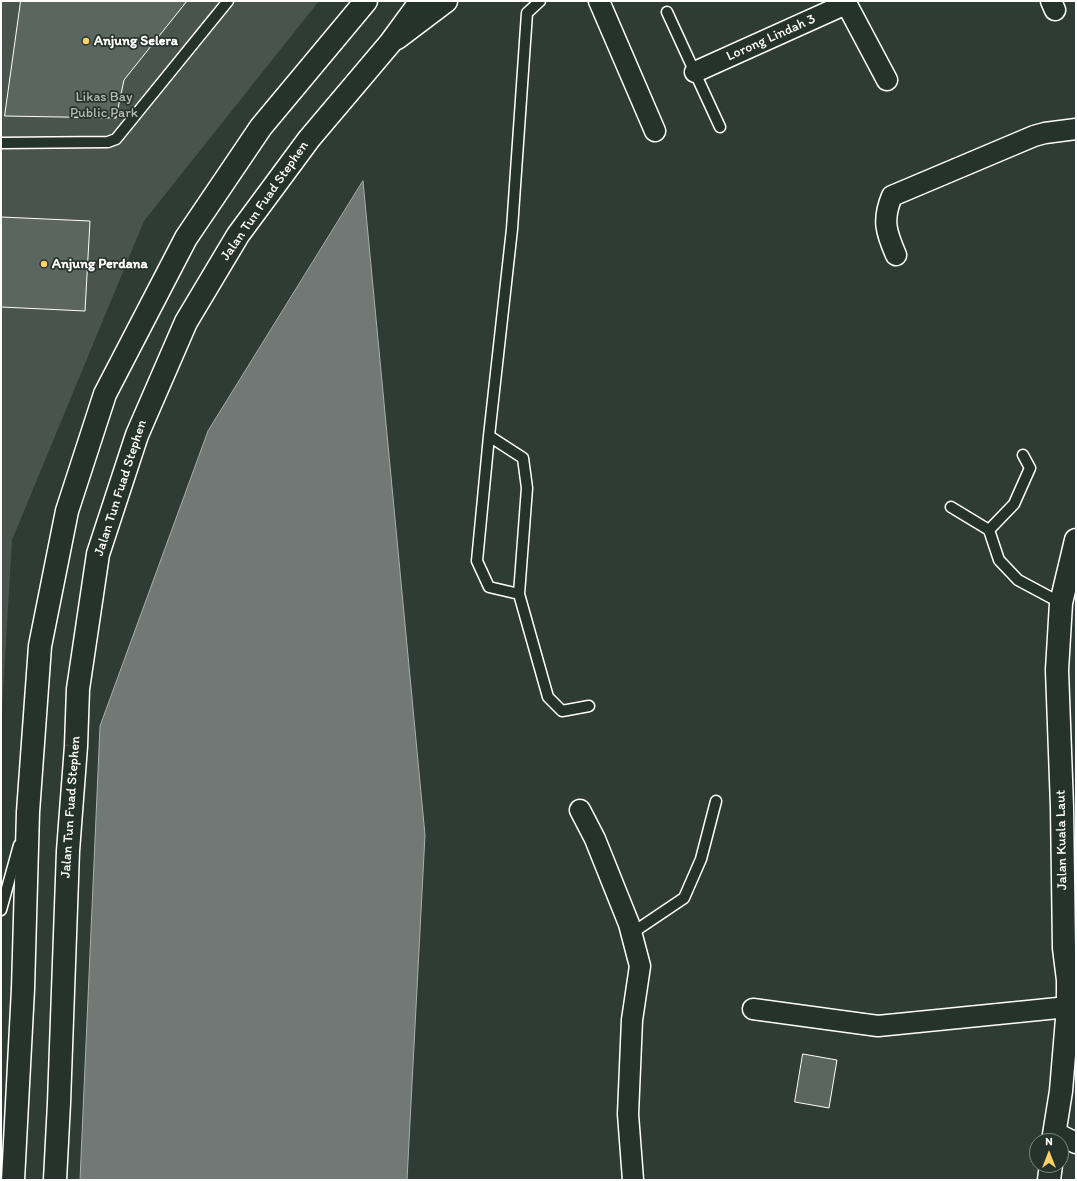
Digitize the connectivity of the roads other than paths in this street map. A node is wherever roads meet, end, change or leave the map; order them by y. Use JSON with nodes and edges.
{"nodes":[{"id":1,"x":228,"y":1,"type":"edge"},
{"id":2,"x":366,"y":1,"type":"edge"},
{"id":3,"x":421,"y":1,"type":"edge"},
{"id":4,"x":446,"y":1,"type":"edge"},
{"id":5,"x":540,"y":1,"type":"edge"},
{"id":6,"x":599,"y":1,"type":"edge"},
{"id":7,"x":846,"y":2,"type":"edge"},
{"id":8,"x":667,"y":12,"type":"dead end"},
{"id":9,"x":391,"y":42,"type":"junction"},
{"id":10,"x":695,"y":72,"type":"junction"},
{"id":11,"x":887,"y":80,"type":"dead end"},
{"id":12,"x":720,"y":127,"type":"dead end"},
{"id":13,"x":1076,"y":130,"type":"edge"},
{"id":14,"x":655,"y":131,"type":"dead end"},
{"id":15,"x":1,"y":143,"type":"edge"},
{"id":16,"x":896,"y":255,"type":"dead end"},
{"id":17,"x":489,"y":436,"type":"junction"},
{"id":18,"x":1023,"y":455,"type":"dead end"},
{"id":19,"x":951,"y":507,"type":"dead end"},
{"id":20,"x":989,"y":530,"type":"junction"},
{"id":21,"x":1076,"y":540,"type":"edge"},
{"id":22,"x":519,"y":594,"type":"junction"},
{"id":23,"x":1061,"y":603,"type":"junction"},
{"id":24,"x":589,"y":706,"type":"dead end"},
{"id":25,"x":716,"y":801,"type":"dead end"},
{"id":26,"x":580,"y":810,"type":"dead end"},
{"id":27,"x":28,"y":812,"type":"junction"},
{"id":28,"x":1,"y":910,"type":"edge"},
{"id":29,"x":632,"y":933,"type":"junction"},
{"id":30,"x":1072,"y":982,"type":"edge"},
{"id":31,"x":1068,"y":1007,"type":"junction"},
{"id":32,"x":753,"y":1009,"type":"dead end"},
{"id":33,"x":1054,"y":1133,"type":"edge"},
{"id":34,"x":13,"y":1180,"type":"edge"},
{"id":35,"x":55,"y":1180,"type":"edge"},
{"id":36,"x":633,"y":1180,"type":"edge"}],
"edges":[{"from":1,"to":15,"type":"lane"},
{"from":2,"to":27,"type":"main road"},
{"from":3,"to":9,"type":"main road","name":"Jalan Tun Fuad Stephen"},
{"from":4,"to":9,"type":"main road"},
{"from":5,"to":17,"type":"lane"},
{"from":6,"to":14,"type":"street"},
{"from":7,"to":10,"type":"street","name":"Lorong Lindah 3"},
{"from":7,"to":11,"type":"street"},
{"from":8,"to":10,"type":"lane"},
{"from":9,"to":35,"type":"main road","name":"Jalan Tun Fuad Stephen"},
{"from":10,"to":12,"type":"lane"},
{"from":13,"to":16,"type":"street"},
{"from":17,"to":22,"type":"lane"},
{"from":17,"to":22,"type":"lane"},
{"from":18,"to":20,"type":"lane"},
{"from":19,"to":20,"type":"lane"},
{"from":20,"to":23,"type":"lane"},
{"from":21,"to":23,"type":"main road","name":"Jalan Kuala Laut"},
{"from":22,"to":24,"type":"lane"},
{"from":23,"to":30,"type":"main road","name":"Jalan Kuala Laut"},
{"from":25,"to":29,"type":"lane"},
{"from":26,"to":29,"type":"street"},
{"from":27,"to":28,"type":"lane"},
{"from":27,"to":34,"type":"main road"},
{"from":29,"to":36,"type":"street"},
{"from":30,"to":31,"type":"main road","name":"Jalan Kuala Laut"},
{"from":31,"to":32,"type":"street"},
{"from":31,"to":33,"type":"main road","name":"Jalan Kuala Laut"}]}
